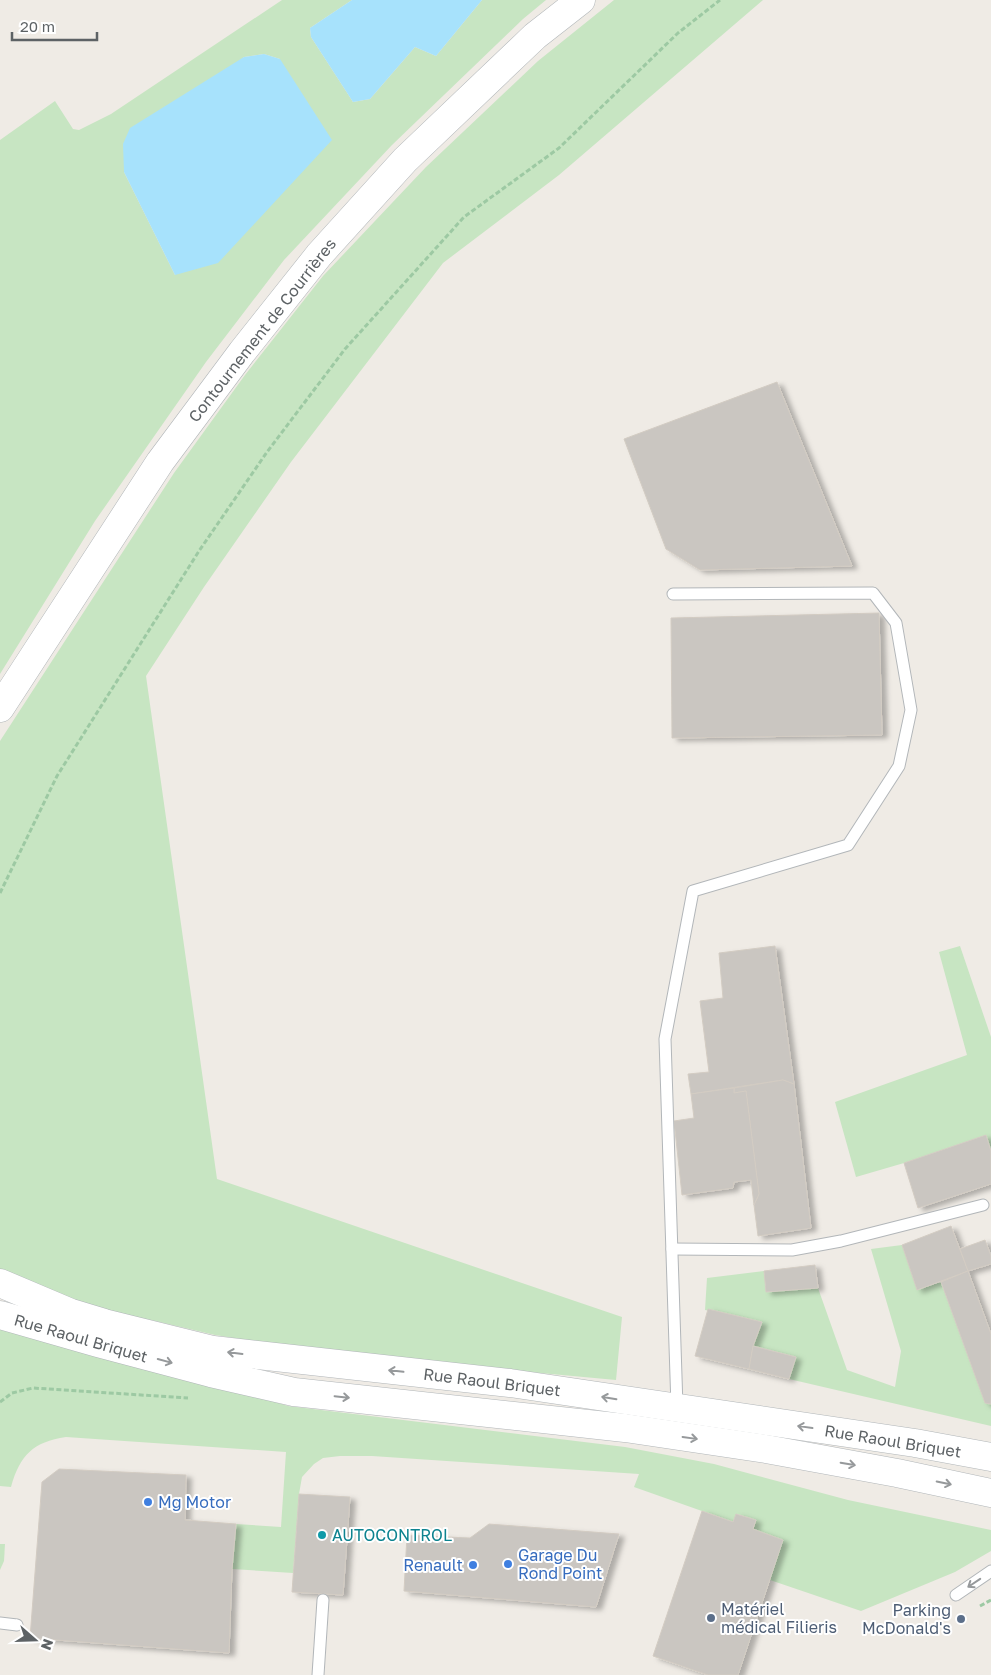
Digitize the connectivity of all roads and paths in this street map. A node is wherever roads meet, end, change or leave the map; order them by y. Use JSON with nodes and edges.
{"nodes":[{"id":1,"x":581,"y":0,"type":"edge"},
{"id":2,"x":720,"y":0,"type":"edge"},
{"id":3,"x":673,"y":594,"type":"dead end"},
{"id":4,"x":0,"y":708,"type":"edge"},
{"id":5,"x":0,"y":893,"type":"edge"},
{"id":6,"x":984,"y":1205,"type":"dead end"},
{"id":7,"x":672,"y":1249,"type":"junction"},
{"id":8,"x":0,"y":1283,"type":"edge"},
{"id":9,"x":0,"y":1315,"type":"edge"},
{"id":10,"x":191,"y":1398,"type":"dead end"},
{"id":11,"x":0,"y":1402,"type":"edge"},
{"id":12,"x":673,"y":1413,"type":"junction"},
{"id":13,"x":991,"y":1457,"type":"edge"},
{"id":14,"x":991,"y":1493,"type":"edge"},
{"id":15,"x":991,"y":1571,"type":"edge"},
{"id":16,"x":956,"y":1595,"type":"dead end"},
{"id":17,"x":323,"y":1600,"type":"dead end"},
{"id":18,"x":0,"y":1623,"type":"edge"},
{"id":19,"x":18,"y":1625,"type":"dead end"},
{"id":20,"x":318,"y":1675,"type":"edge"}],
"edges":[{"from":1,"to":4,"type":"street","name":"Contournement de Courrières"},
{"from":2,"to":5,"type":"path"},
{"from":3,"to":7,"type":"lane"},
{"from":6,"to":7,"type":"lane"},
{"from":7,"to":12,"type":"lane"},
{"from":12,"to":8,"type":"street","name":"Rue Raoul Briquet","one_way":true},
{"from":9,"to":14,"type":"street","name":"Rue Raoul Briquet","one_way":true},
{"from":10,"to":11,"type":"path"},
{"from":13,"to":12,"type":"street","name":"Rue Raoul Briquet","one_way":true},
{"from":15,"to":16,"type":"lane","one_way":true},
{"from":17,"to":20,"type":"lane"},
{"from":18,"to":19,"type":"lane"}]}
